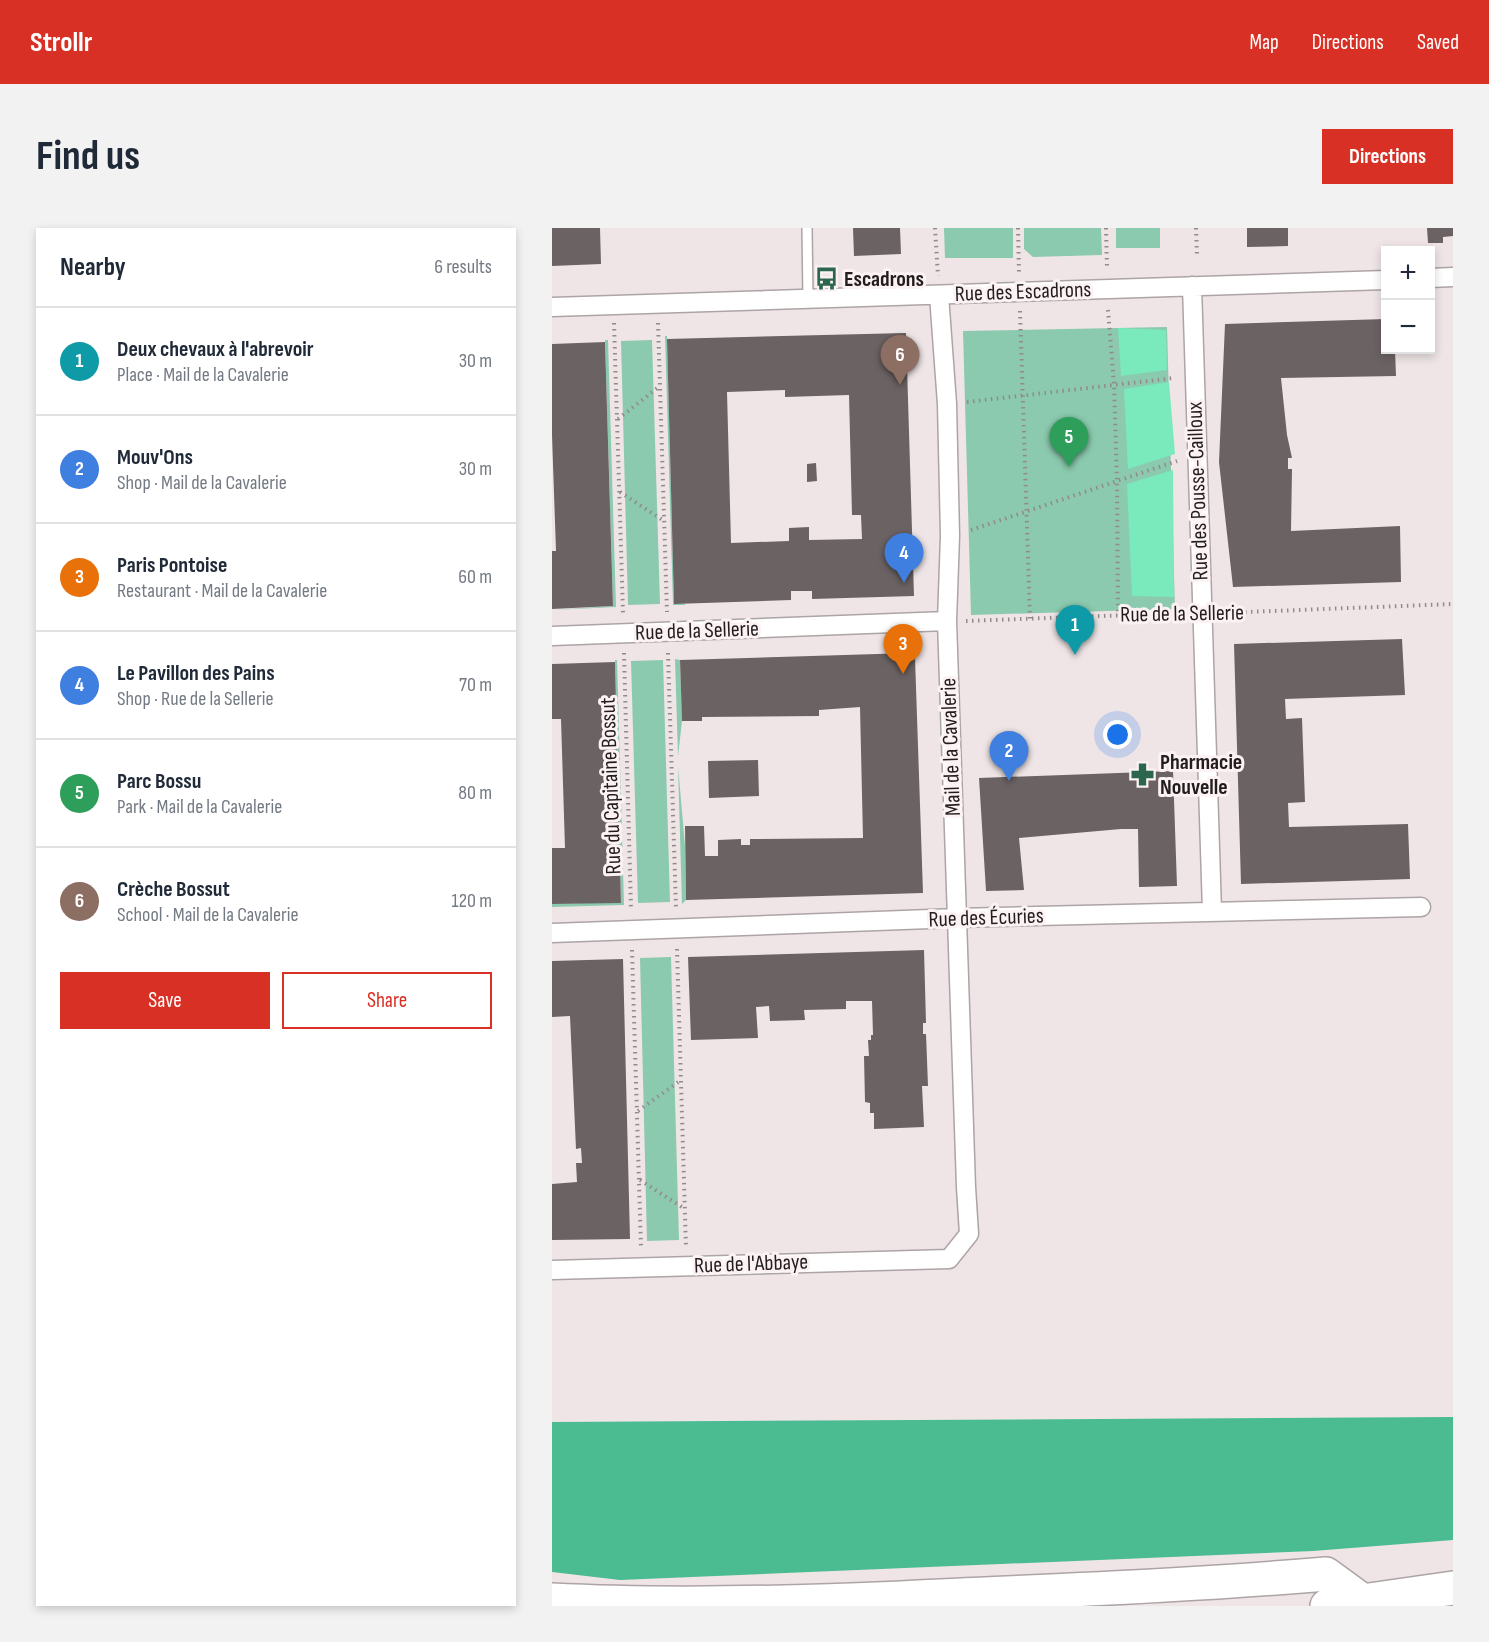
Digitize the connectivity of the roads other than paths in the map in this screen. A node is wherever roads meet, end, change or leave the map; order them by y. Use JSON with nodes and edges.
{"nodes":[{"id":1,"x":807,"y":228,"type":"edge"},
{"id":2,"x":1453,"y":277,"type":"edge"},
{"id":3,"x":1435,"y":278,"type":"edge"},
{"id":4,"x":1381,"y":280,"type":"edge"},
{"id":5,"x":1192,"y":286,"type":"junction"},
{"id":6,"x":939,"y":295,"type":"junction"},
{"id":7,"x":808,"y":299,"type":"junction"},
{"id":8,"x":552,"y":307,"type":"edge"},
{"id":9,"x":947,"y":621,"type":"junction"},
{"id":10,"x":552,"y":636,"type":"edge"},
{"id":11,"x":1421,"y":907,"type":"dead end"},
{"id":12,"x":1212,"y":912,"type":"junction"},
{"id":13,"x":957,"y":918,"type":"junction"},
{"id":14,"x":552,"y":933,"type":"edge"},
{"id":15,"x":949,"y":1259,"type":"joint"},
{"id":16,"x":552,"y":1270,"type":"edge"},
{"id":17,"x":1453,"y":1588,"type":"edge"},
{"id":18,"x":552,"y":1600,"type":"edge"},
{"id":19,"x":1363,"y":1601,"type":"junction"},
{"id":20,"x":1327,"y":1606,"type":"edge"}],
"edges":[{"from":1,"to":7,"type":"lane"},
{"from":2,"to":3,"type":"street"},
{"from":4,"to":5,"type":"street","name":"Rue des Escadrons"},
{"from":5,"to":6,"type":"street","name":"Rue des Escadrons"},
{"from":5,"to":12,"type":"street","name":"Rue des Pousse-Cailloux"},
{"from":6,"to":7,"type":"street","name":"Rue des Escadrons"},
{"from":6,"to":9,"type":"street","name":"Mail de la Cavalerie"},
{"from":7,"to":8,"type":"street","name":"Rue des Escadrons"},
{"from":9,"to":10,"type":"street","name":"Rue de la Sellerie"},
{"from":9,"to":13,"type":"street","name":"Mail de la Cavalerie"},
{"from":11,"to":12,"type":"street","name":"Rue des Écuries"},
{"from":12,"to":13,"type":"street","name":"Rue des Écuries"},
{"from":13,"to":14,"type":"street","name":"Rue des Écuries"},
{"from":13,"to":15,"type":"street","name":"Mail de la Cavalerie"},
{"from":15,"to":16,"type":"street","name":"Rue de l'Abbaye"},
{"from":17,"to":19,"type":"highway"},
{"from":18,"to":19,"type":"highway"},
{"from":19,"to":20,"type":"highway"}]}
